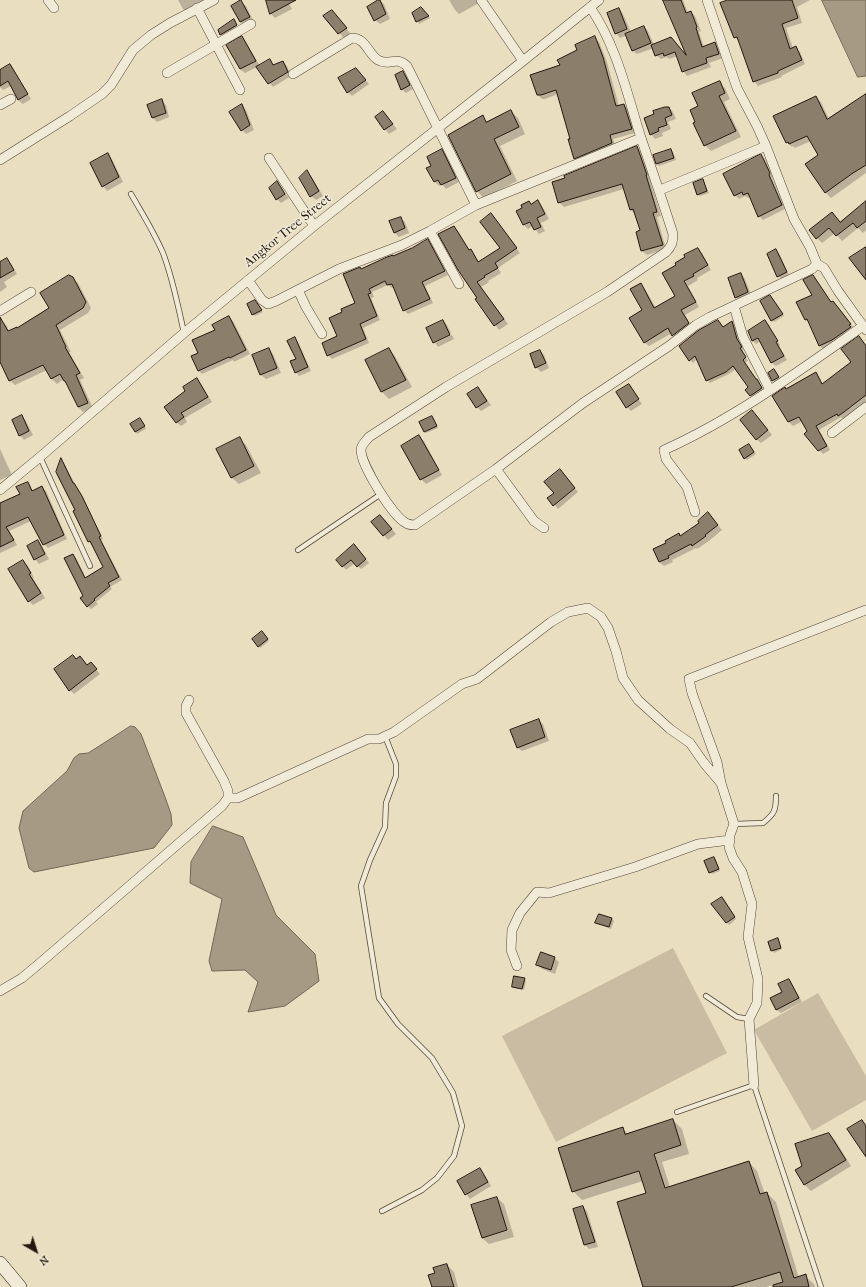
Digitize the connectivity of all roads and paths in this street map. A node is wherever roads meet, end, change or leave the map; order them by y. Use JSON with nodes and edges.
{"nodes":[{"id":1,"x":214,"y":0,"type":"edge"},
{"id":2,"x":481,"y":0,"type":"edge"},
{"id":3,"x":599,"y":0,"type":"edge"},
{"id":4,"x":707,"y":0,"type":"edge"},
{"id":5,"x":590,"y":7,"type":"junction"},
{"id":6,"x":197,"y":8,"type":"junction"},
{"id":7,"x":251,"y":24,"type":"dead end"},
{"id":8,"x":216,"y":44,"type":"junction"},
{"id":9,"x":523,"y":61,"type":"junction"},
{"id":10,"x":167,"y":73,"type":"dead end"},
{"id":11,"x":293,"y":74,"type":"dead end"},
{"id":12,"x":240,"y":90,"type":"dead end"},
{"id":13,"x":11,"y":99,"type":"dead end"},
{"id":14,"x":0,"y":105,"type":"edge"},
{"id":15,"x":438,"y":128,"type":"junction"},
{"id":16,"x":642,"y":138,"type":"junction"},
{"id":17,"x":766,"y":146,"type":"junction"},
{"id":18,"x":270,"y":158,"type":"dead end"},
{"id":19,"x":0,"y":160,"type":"edge"},
{"id":20,"x":660,"y":190,"type":"junction"},
{"id":21,"x":131,"y":194,"type":"dead end"},
{"id":22,"x":476,"y":205,"type":"junction"},
{"id":23,"x":314,"y":226,"type":"junction"},
{"id":24,"x":430,"y":231,"type":"junction"},
{"id":25,"x":817,"y":264,"type":"junction"},
{"id":26,"x":248,"y":280,"type":"junction"},
{"id":27,"x":459,"y":284,"type":"dead end"},
{"id":28,"x":298,"y":290,"type":"junction"},
{"id":29,"x":31,"y":292,"type":"dead end"},
{"id":30,"x":734,"y":306,"type":"junction"},
{"id":31,"x":0,"y":311,"type":"edge"},
{"id":32,"x":865,"y":328,"type":"edge"},
{"id":33,"x":184,"y":333,"type":"junction"},
{"id":34,"x":322,"y":334,"type":"dead end"},
{"id":35,"x":770,"y":390,"type":"junction"},
{"id":36,"x":866,"y":407,"type":"edge"},
{"id":37,"x":832,"y":433,"type":"dead end"},
{"id":38,"x":40,"y":457,"type":"junction"},
{"id":39,"x":496,"y":470,"type":"junction"},
{"id":40,"x":0,"y":490,"type":"edge"},
{"id":41,"x":380,"y":494,"type":"junction"},
{"id":42,"x":695,"y":512,"type":"dead end"},
{"id":43,"x":544,"y":528,"type":"dead end"},
{"id":44,"x":298,"y":550,"type":"dead end"},
{"id":45,"x":90,"y":566,"type":"dead end"},
{"id":46,"x":866,"y":610,"type":"edge"},
{"id":47,"x":189,"y":700,"type":"dead end"},
{"id":48,"x":385,"y":736,"type":"junction"},
{"id":49,"x":721,"y":783,"type":"junction"},
{"id":50,"x":776,"y":796,"type":"dead end"},
{"id":51,"x":228,"y":798,"type":"junction"},
{"id":52,"x":734,"y":824,"type":"junction"},
{"id":53,"x":730,"y":840,"type":"junction"},
{"id":54,"x":518,"y":966,"type":"dead end"},
{"id":55,"x":0,"y":991,"type":"edge"},
{"id":56,"x":706,"y":996,"type":"dead end"},
{"id":57,"x":749,"y":1019,"type":"junction"},
{"id":58,"x":754,"y":1085,"type":"junction"},
{"id":59,"x":677,"y":1112,"type":"dead end"},
{"id":60,"x":382,"y":1211,"type":"dead end"},
{"id":61,"x":0,"y":1263,"type":"edge"},
{"id":62,"x":20,"y":1287,"type":"edge"},
{"id":63,"x":821,"y":1287,"type":"edge"}],
"edges":[{"from":1,"to":6,"type":"street"},
{"from":2,"to":9,"type":"street"},
{"from":3,"to":5,"type":"street","name":"Angkor Tree Street"},
{"from":4,"to":17,"type":"street"},
{"from":5,"to":9,"type":"street","name":"Angkor Tree Street"},
{"from":5,"to":16,"type":"street"},
{"from":6,"to":8,"type":"street"},
{"from":6,"to":19,"type":"street"},
{"from":7,"to":8,"type":"street"},
{"from":8,"to":10,"type":"street"},
{"from":8,"to":12,"type":"street"},
{"from":9,"to":15,"type":"street","name":"Angkor Tree Street"},
{"from":11,"to":15,"type":"street"},
{"from":13,"to":14,"type":"street"},
{"from":15,"to":22,"type":"street"},
{"from":15,"to":23,"type":"street","name":"Angkor Tree Street"},
{"from":16,"to":20,"type":"street"},
{"from":16,"to":22,"type":"street"},
{"from":17,"to":20,"type":"street"},
{"from":17,"to":25,"type":"street"},
{"from":18,"to":23,"type":"street"},
{"from":20,"to":41,"type":"street"},
{"from":21,"to":33,"type":"lane"},
{"from":22,"to":24,"type":"street"},
{"from":23,"to":26,"type":"street","name":"Angkor Tree Street"},
{"from":24,"to":27,"type":"street"},
{"from":24,"to":28,"type":"street"},
{"from":25,"to":30,"type":"street"},
{"from":25,"to":32,"type":"street"},
{"from":26,"to":28,"type":"street"},
{"from":26,"to":33,"type":"street","name":"Angkor Tree Street"},
{"from":28,"to":34,"type":"street"},
{"from":29,"to":31,"type":"street"},
{"from":30,"to":35,"type":"street"},
{"from":30,"to":39,"type":"street"},
{"from":32,"to":35,"type":"street"},
{"from":33,"to":38,"type":"street","name":"Angkor Tree Street"},
{"from":35,"to":42,"type":"street"},
{"from":36,"to":37,"type":"street"},
{"from":38,"to":40,"type":"street","name":"Angkor Tree Street"},
{"from":38,"to":45,"type":"lane"},
{"from":39,"to":41,"type":"street"},
{"from":39,"to":43,"type":"street"},
{"from":41,"to":44,"type":"lane"},
{"from":46,"to":49,"type":"street"},
{"from":47,"to":51,"type":"street"},
{"from":48,"to":49,"type":"street"},
{"from":48,"to":51,"type":"street"},
{"from":48,"to":60,"type":"lane"},
{"from":49,"to":52,"type":"street"},
{"from":50,"to":52,"type":"lane"},
{"from":51,"to":55,"type":"street"},
{"from":52,"to":53,"type":"street"},
{"from":53,"to":54,"type":"street"},
{"from":53,"to":57,"type":"street"},
{"from":56,"to":57,"type":"lane"},
{"from":57,"to":58,"type":"street"},
{"from":58,"to":59,"type":"lane"},
{"from":58,"to":63,"type":"lane"},
{"from":61,"to":62,"type":"street"}]}
